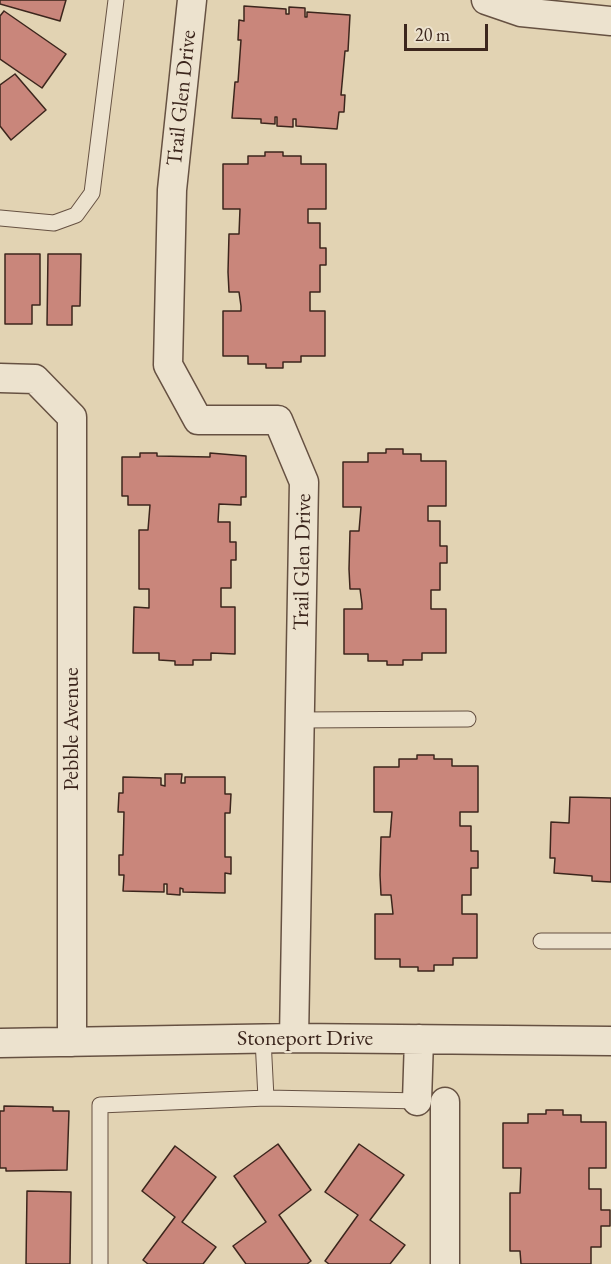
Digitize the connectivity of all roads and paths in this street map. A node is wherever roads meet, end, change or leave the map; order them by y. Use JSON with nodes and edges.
{"nodes":[{"id":1,"x":116,"y":0,"type":"edge"},
{"id":2,"x":192,"y":0,"type":"edge"},
{"id":3,"x":486,"y":0,"type":"edge"},
{"id":4,"x":611,"y":21,"type":"edge"},
{"id":5,"x":0,"y":218,"type":"edge"},
{"id":6,"x":0,"y":378,"type":"edge"},
{"id":7,"x":468,"y":719,"type":"dead end"},
{"id":8,"x":300,"y":720,"type":"junction"},
{"id":9,"x":541,"y":941,"type":"dead end"},
{"id":10,"x":611,"y":941,"type":"edge"},
{"id":11,"x":294,"y":1038,"type":"junction"},
{"id":12,"x":263,"y":1039,"type":"junction"},
{"id":13,"x":419,"y":1040,"type":"junction"},
{"id":14,"x":611,"y":1041,"type":"edge"},
{"id":15,"x":72,"y":1042,"type":"junction"},
{"id":16,"x":0,"y":1043,"type":"edge"},
{"id":17,"x":266,"y":1098,"type":"junction"},
{"id":18,"x":431,"y":1102,"type":"junction"},
{"id":19,"x":100,"y":1264,"type":"edge"},
{"id":20,"x":445,"y":1264,"type":"edge"}],
"edges":[{"from":1,"to":5,"type":"lane"},
{"from":2,"to":8,"type":"street","name":"Trail Glen Drive"},
{"from":3,"to":4,"type":"street"},
{"from":6,"to":15,"type":"street","name":"Pebble Avenue"},
{"from":7,"to":8,"type":"lane"},
{"from":8,"to":11,"type":"street","name":"Trail Glen Drive"},
{"from":9,"to":10,"type":"lane"},
{"from":11,"to":12,"type":"street","name":"Stoneport Drive"},
{"from":11,"to":13,"type":"street","name":"Stoneport Drive"},
{"from":12,"to":15,"type":"street","name":"Stoneport Drive"},
{"from":12,"to":17,"type":"lane"},
{"from":13,"to":14,"type":"street","name":"Stoneport Drive"},
{"from":13,"to":18,"type":"street"},
{"from":15,"to":16,"type":"street","name":"Stoneport Drive"},
{"from":17,"to":18,"type":"lane"},
{"from":17,"to":19,"type":"lane"},
{"from":18,"to":20,"type":"street"}]}
